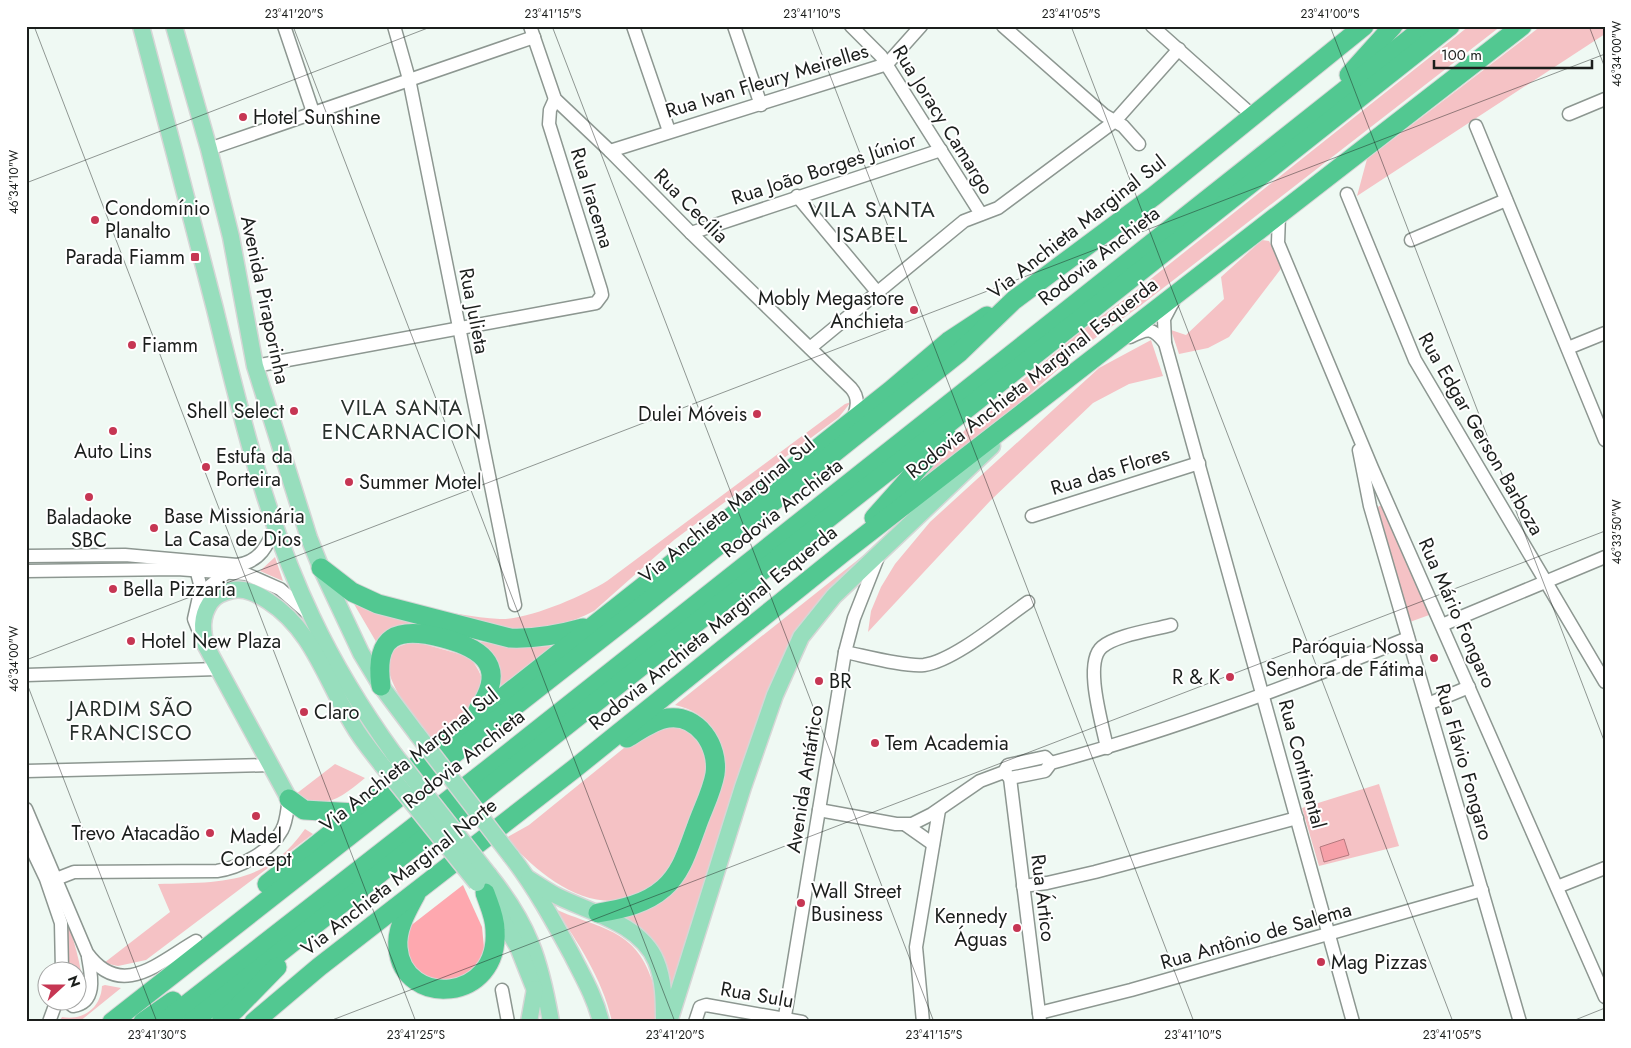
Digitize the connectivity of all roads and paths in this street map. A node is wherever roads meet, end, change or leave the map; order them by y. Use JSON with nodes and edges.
{"nodes":[{"id":1,"x":141,"y":26,"type":"edge"},
{"id":2,"x":174,"y":26,"type":"edge"},
{"id":3,"x":284,"y":26,"type":"edge"},
{"id":4,"x":394,"y":26,"type":"edge"},
{"id":5,"x":633,"y":26,"type":"edge"},
{"id":6,"x":734,"y":26,"type":"edge"},
{"id":7,"x":850,"y":26,"type":"edge"},
{"id":8,"x":922,"y":26,"type":"edge"},
{"id":9,"x":1002,"y":26,"type":"edge"},
{"id":10,"x":1152,"y":26,"type":"edge"},
{"id":11,"x":1347,"y":26,"type":"edge"},
{"id":12,"x":1364,"y":26,"type":"edge"},
{"id":13,"x":1393,"y":26,"type":"edge"},
{"id":14,"x":1426,"y":26,"type":"edge"},
{"id":15,"x":1450,"y":26,"type":"edge"},
{"id":16,"x":1522,"y":26,"type":"edge"},
{"id":17,"x":532,"y":32,"type":"edge"},
{"id":18,"x":1338,"y":47,"type":"junction"},
{"id":19,"x":1178,"y":49,"type":"junction"},
{"id":20,"x":887,"y":64,"type":"junction"},
{"id":21,"x":408,"y":79,"type":"junction"},
{"id":22,"x":555,"y":99,"type":"junction"},
{"id":23,"x":1605,"y":99,"type":"edge"},
{"id":24,"x":761,"y":105,"type":"junction"},
{"id":25,"x":313,"y":112,"type":"junction"},
{"id":26,"x":1314,"y":114,"type":"junction"},
{"id":27,"x":1569,"y":114,"type":"dead end"},
{"id":28,"x":1253,"y":116,"type":"junction"},
{"id":29,"x":1115,"y":121,"type":"junction"},
{"id":30,"x":1476,"y":126,"type":"dead end"},
{"id":31,"x":670,"y":131,"type":"junction"},
{"id":32,"x":1139,"y":144,"type":"dead end"},
{"id":33,"x":209,"y":149,"type":"junction"},
{"id":34,"x":610,"y":150,"type":"junction"},
{"id":35,"x":941,"y":150,"type":"junction"},
{"id":36,"x":1347,"y":194,"type":"dead end"},
{"id":37,"x":798,"y":196,"type":"junction"},
{"id":38,"x":1506,"y":200,"type":"junction"},
{"id":39,"x":981,"y":214,"type":"junction"},
{"id":40,"x":1279,"y":215,"type":"junction"},
{"id":41,"x":690,"y":233,"type":"junction"},
{"id":42,"x":1255,"y":233,"type":"junction"},
{"id":43,"x":1411,"y":240,"type":"dead end"},
{"id":44,"x":1278,"y":243,"type":"junction"},
{"id":45,"x":1182,"y":290,"type":"junction"},
{"id":46,"x":878,"y":294,"type":"junction"},
{"id":47,"x":1014,"y":300,"type":"junction"},
{"id":48,"x":458,"y":327,"type":"junction"},
{"id":49,"x":1605,"y":333,"type":"edge"},
{"id":50,"x":1165,"y":343,"type":"junction"},
{"id":51,"x":1110,"y":347,"type":"junction"},
{"id":52,"x":810,"y":348,"type":"junction"},
{"id":53,"x":1568,"y":348,"type":"junction"},
{"id":54,"x":255,"y":366,"type":"junction"},
{"id":55,"x":890,"y":391,"type":"junction"},
{"id":56,"x":856,"y":394,"type":"junction"},
{"id":57,"x":985,"y":395,"type":"junction"},
{"id":58,"x":1046,"y":397,"type":"junction"},
{"id":59,"x":852,"y":421,"type":"junction"},
{"id":60,"x":1354,"y":426,"type":"junction"},
{"id":61,"x":1605,"y":440,"type":"edge"},
{"id":62,"x":1199,"y":463,"type":"junction"},
{"id":63,"x":1387,"y":501,"type":"junction"},
{"id":64,"x":1370,"y":506,"type":"junction"},
{"id":65,"x":1032,"y":516,"type":"dead end"},
{"id":66,"x":276,"y":525,"type":"junction"},
{"id":67,"x":882,"y":548,"type":"junction"},
{"id":68,"x":845,"y":551,"type":"junction"},
{"id":69,"x":26,"y":556,"type":"edge"},
{"id":70,"x":1605,"y":557,"type":"edge"},
{"id":71,"x":195,"y":566,"type":"junction"},
{"id":72,"x":321,"y":568,"type":"junction"},
{"id":73,"x":26,"y":571,"type":"edge"},
{"id":74,"x":226,"y":573,"type":"junction"},
{"id":75,"x":1544,"y":582,"type":"junction"},
{"id":76,"x":201,"y":593,"type":"junction"},
{"id":77,"x":1028,"y":602,"type":"dead end"},
{"id":78,"x":515,"y":604,"type":"dead end"},
{"id":79,"x":312,"y":617,"type":"junction"},
{"id":80,"x":1171,"y":625,"type":"dead end"},
{"id":81,"x":1442,"y":625,"type":"junction"},
{"id":82,"x":591,"y":626,"type":"junction"},
{"id":83,"x":1408,"y":638,"type":"junction"},
{"id":84,"x":206,"y":646,"type":"junction"},
{"id":85,"x":844,"y":652,"type":"junction"},
{"id":86,"x":217,"y":669,"type":"junction"},
{"id":87,"x":26,"y":675,"type":"edge"},
{"id":88,"x":1605,"y":682,"type":"edge"},
{"id":89,"x":332,"y":685,"type":"junction"},
{"id":90,"x":382,"y":686,"type":"junction"},
{"id":91,"x":1469,"y":687,"type":"junction"},
{"id":92,"x":1265,"y":696,"type":"junction"},
{"id":93,"x":1428,"y":704,"type":"junction"},
{"id":94,"x":471,"y":720,"type":"junction"},
{"id":95,"x":1107,"y":748,"type":"junction"},
{"id":96,"x":388,"y":759,"type":"junction"},
{"id":97,"x":270,"y":765,"type":"junction"},
{"id":98,"x":574,"y":769,"type":"junction"},
{"id":99,"x":26,"y":771,"type":"edge"},
{"id":100,"x":1007,"y":775,"type":"junction"},
{"id":101,"x":289,"y":799,"type":"junction"},
{"id":102,"x":26,"y":809,"type":"edge"},
{"id":103,"x":819,"y":810,"type":"junction"},
{"id":104,"x":939,"y":810,"type":"junction"},
{"id":105,"x":356,"y":813,"type":"junction"},
{"id":106,"x":1297,"y":818,"type":"junction"},
{"id":107,"x":906,"y":825,"type":"junction"},
{"id":108,"x":26,"y":837,"type":"edge"},
{"id":109,"x":933,"y":844,"type":"junction"},
{"id":110,"x":1605,"y":868,"type":"edge"},
{"id":111,"x":56,"y":879,"type":"junction"},
{"id":112,"x":529,"y":879,"type":"junction"},
{"id":113,"x":484,"y":884,"type":"junction"},
{"id":114,"x":1023,"y":886,"type":"junction"},
{"id":115,"x":1557,"y":887,"type":"junction"},
{"id":116,"x":418,"y":889,"type":"junction"},
{"id":117,"x":1482,"y":890,"type":"junction"},
{"id":118,"x":598,"y":913,"type":"junction"},
{"id":119,"x":300,"y":915,"type":"junction"},
{"id":120,"x":1329,"y":935,"type":"junction"},
{"id":121,"x":296,"y":940,"type":"junction"},
{"id":122,"x":196,"y":941,"type":"junction"},
{"id":123,"x":87,"y":953,"type":"junction"},
{"id":124,"x":62,"y":960,"type":"edge"},
{"id":125,"x":535,"y":989,"type":"junction"},
{"id":126,"x":502,"y":990,"type":"dead end"},
{"id":127,"x":1605,"y":997,"type":"edge"},
{"id":128,"x":88,"y":998,"type":"edge"},
{"id":129,"x":53,"y":1010,"type":"edge"},
{"id":130,"x":1040,"y":1018,"type":"edge"},
{"id":131,"x":784,"y":1020,"type":"edge"},
{"id":132,"x":49,"y":1022,"type":"edge"},
{"id":133,"x":102,"y":1022,"type":"edge"},
{"id":134,"x":112,"y":1022,"type":"edge"},
{"id":135,"x":143,"y":1022,"type":"edge"},
{"id":136,"x":164,"y":1022,"type":"edge"},
{"id":137,"x":192,"y":1022,"type":"edge"},
{"id":138,"x":221,"y":1022,"type":"edge"},
{"id":139,"x":254,"y":1022,"type":"edge"},
{"id":140,"x":508,"y":1022,"type":"edge"},
{"id":141,"x":529,"y":1022,"type":"edge"},
{"id":142,"x":544,"y":1022,"type":"edge"},
{"id":143,"x":550,"y":1022,"type":"edge"},
{"id":144,"x":601,"y":1022,"type":"edge"},
{"id":145,"x":664,"y":1022,"type":"edge"},
{"id":146,"x":669,"y":1022,"type":"edge"},
{"id":147,"x":695,"y":1022,"type":"edge"},
{"id":148,"x":802,"y":1022,"type":"edge"},
{"id":149,"x":923,"y":1022,"type":"edge"},
{"id":150,"x":1353,"y":1022,"type":"edge"},
{"id":151,"x":1520,"y":1022,"type":"edge"}],
"edges":[{"from":1,"to":66,"type":"main road"},
{"from":2,"to":33,"type":"main road","name":"Avenida Piraporinha"},
{"from":3,"to":25,"type":"street"},
{"from":4,"to":21,"type":"street","name":"Rua Julieta"},
{"from":5,"to":31,"type":"street"},
{"from":6,"to":24,"type":"street"},
{"from":7,"to":20,"type":"street","name":"Rua Joracy Camargo"},
{"from":8,"to":20,"type":"street","name":"Rua Ivan Fleury Meirelles"},
{"from":9,"to":29,"type":"street"},
{"from":10,"to":19,"type":"street"},
{"from":11,"to":18,"type":"highway"},
{"from":12,"to":18,"type":"highway","name":"Via Anchieta Marginal Sul"},
{"from":13,"to":26,"type":"highway"},
{"from":14,"to":26,"type":"highway","name":"Rodovia Anchieta"},
{"from":15,"to":57,"type":"highway","name":"Rodovia Anchieta"},
{"from":16,"to":40,"type":"highway","name":"Rodovia Anchieta Marginal Esquerda"},
{"from":17,"to":21,"type":"street"},
{"from":17,"to":22,"type":"street","name":"Rua Cecília"},
{"from":18,"to":28,"type":"highway","name":"Via Anchieta Marginal Sul"},
{"from":19,"to":28,"type":"street"},
{"from":19,"to":29,"type":"street"},
{"from":20,"to":24,"type":"street","name":"Rua Ivan Fleury Meirelles"},
{"from":20,"to":35,"type":"street","name":"Rua Joracy Camargo"},
{"from":21,"to":25,"type":"street"},
{"from":21,"to":48,"type":"street","name":"Rua Julieta"},
{"from":22,"to":34,"type":"street","name":"Rua Cecília"},
{"from":22,"to":48,"type":"street","name":"Rua Iracema"},
{"from":23,"to":27,"type":"street"},
{"from":24,"to":31,"type":"street","name":"Rua Ivan Fleury Meirelles"},
{"from":25,"to":33,"type":"street"},
{"from":26,"to":119,"type":"highway","name":"Rodovia Anchieta"},
{"from":28,"to":47,"type":"highway","name":"Via Anchieta Marginal Sul"},
{"from":29,"to":32,"type":"street"},
{"from":29,"to":39,"type":"street"},
{"from":30,"to":38,"type":"street"},
{"from":31,"to":34,"type":"street","name":"Rua Ivan Fleury Meirelles"},
{"from":33,"to":54,"type":"main road","name":"Avenida Piraporinha"},
{"from":34,"to":41,"type":"street","name":"Rua Cecília"},
{"from":35,"to":37,"type":"street","name":"Rua João Borges Júnior"},
{"from":35,"to":39,"type":"street","name":"Rua Joracy Camargo"},
{"from":36,"to":75,"type":"street","name":"Rua Edgar Gerson Barboza"},
{"from":37,"to":41,"type":"street","name":"Rua João Borges Júnior"},
{"from":37,"to":46,"type":"street"},
{"from":38,"to":43,"type":"street"},
{"from":38,"to":53,"type":"street"},
{"from":39,"to":46,"type":"street"},
{"from":40,"to":42,"type":"highway","name":"Rodovia Anchieta Marginal Esquerda"},
{"from":40,"to":44,"type":"street"},
{"from":41,"to":52,"type":"street","name":"Rua Cecília"},
{"from":42,"to":44,"type":"street"},
{"from":42,"to":45,"type":"highway","name":"Rodovia Anchieta Marginal Esquerda"},
{"from":44,"to":60,"type":"street","name":"Rua Mário Fongaro"},
{"from":45,"to":50,"type":"street","name":"Rua Continental"},
{"from":45,"to":51,"type":"highway","name":"Rodovia Anchieta Marginal Esquerda"},
{"from":46,"to":52,"type":"street"},
{"from":47,"to":55,"type":"highway"},
{"from":47,"to":134,"type":"highway","name":"Via Anchieta Marginal Sul"},
{"from":48,"to":54,"type":"street"},
{"from":48,"to":78,"type":"street","name":"Rua Julieta"},
{"from":49,"to":53,"type":"street"},
{"from":50,"to":51,"type":"street"},
{"from":50,"to":62,"type":"street","name":"Rua Continental"},
{"from":51,"to":58,"type":"highway","name":"Rodovia Anchieta Marginal Esquerda"},
{"from":52,"to":56,"type":"street","name":"Rua Cecília"},
{"from":53,"to":61,"type":"street"},
{"from":54,"to":72,"type":"main road","name":"Avenida Piraporinha"},
{"from":55,"to":56,"type":"street"},
{"from":55,"to":59,"type":"highway"},
{"from":56,"to":59,"type":"street"},
{"from":57,"to":68,"type":"highway"},
{"from":57,"to":121,"type":"highway","name":"Rodovia Anchieta"},
{"from":58,"to":67,"type":"main road"},
{"from":58,"to":68,"type":"highway","name":"Rodovia Anchieta Marginal Esquerda"},
{"from":59,"to":82,"type":"highway"},
{"from":60,"to":63,"type":"street","name":"Rua Mário Fongaro"},
{"from":60,"to":64,"type":"street","name":"Rua Flávio Fongaro"},
{"from":62,"to":65,"type":"street","name":"Rua das Flores"},
{"from":62,"to":92,"type":"street","name":"Rua Continental"},
{"from":63,"to":64,"type":"street"},
{"from":63,"to":81,"type":"street","name":"Rua Mário Fongaro"},
{"from":64,"to":83,"type":"street","name":"Rua Flávio Fongaro"},
{"from":66,"to":71,"type":"street"},
{"from":66,"to":79,"type":"main road"},
{"from":67,"to":85,"type":"street","name":"Avenida Antártico"},
{"from":67,"to":146,"type":"main road"},
{"from":68,"to":98,"type":"highway","name":"Rodovia Anchieta Marginal Esquerda"},
{"from":69,"to":71,"type":"street"},
{"from":70,"to":75,"type":"street"},
{"from":71,"to":73,"type":"street"},
{"from":71,"to":74,"type":"street"},
{"from":71,"to":76,"type":"street"},
{"from":72,"to":82,"type":"highway"},
{"from":72,"to":90,"type":"main road","name":"Avenida Piraporinha"},
{"from":74,"to":76,"type":"street"},
{"from":74,"to":79,"type":"street"},
{"from":75,"to":81,"type":"street"},
{"from":75,"to":88,"type":"street","name":"Rua Edgar Gerson Barboza"},
{"from":76,"to":84,"type":"street"},
{"from":77,"to":85,"type":"street"},
{"from":79,"to":89,"type":"main road"},
{"from":79,"to":96,"type":"main road"},
{"from":80,"to":95,"type":"street"},
{"from":81,"to":91,"type":"street","name":"Rua Mário Fongaro"},
{"from":82,"to":94,"type":"highway"},
{"from":83,"to":92,"type":"street"},
{"from":83,"to":93,"type":"street","name":"Rua Flávio Fongaro"},
{"from":84,"to":86,"type":"main road"},
{"from":84,"to":89,"type":"main road"},
{"from":85,"to":103,"type":"street","name":"Avenida Antártico"},
{"from":86,"to":87,"type":"street"},
{"from":86,"to":97,"type":"main road"},
{"from":89,"to":96,"type":"main road"},
{"from":90,"to":94,"type":"highway"},
{"from":90,"to":112,"type":"main road","name":"Avenida Piraporinha","bridge":true},
{"from":91,"to":93,"type":"street"},
{"from":91,"to":115,"type":"street","name":"Rua Mário Fongaro"},
{"from":92,"to":95,"type":"street"},
{"from":92,"to":106,"type":"street","name":"Rua Continental"},
{"from":93,"to":117,"type":"street","name":"Rua Flávio Fongaro"},
{"from":94,"to":105,"type":"highway"},
{"from":95,"to":100,"type":"street"},
{"from":96,"to":113,"type":"main road","bridge":true},
{"from":97,"to":99,"type":"street"},
{"from":97,"to":101,"type":"main road"},
{"from":98,"to":116,"type":"highway","name":"Via Anchieta Marginal Norte"},
{"from":98,"to":118,"type":"highway"},
{"from":100,"to":104,"type":"street"},
{"from":100,"to":114,"type":"street","name":"Rua Ártico"},
{"from":101,"to":105,"type":"highway"},
{"from":101,"to":111,"type":"street"},
{"from":102,"to":111,"type":"street"},
{"from":103,"to":107,"type":"street"},
{"from":103,"to":131,"type":"street","name":"Avenida Antártico"},
{"from":104,"to":107,"type":"street"},
{"from":104,"to":109,"type":"street"},
{"from":105,"to":122,"type":"highway"},
{"from":106,"to":114,"type":"street"},
{"from":106,"to":120,"type":"street","name":"Rua Continental"},
{"from":107,"to":109,"type":"street"},
{"from":108,"to":124,"type":"street"},
{"from":109,"to":149,"type":"street"},
{"from":110,"to":115,"type":"street"},
{"from":111,"to":123,"type":"street"},
{"from":112,"to":118,"type":"main road"},
{"from":112,"to":144,"type":"main road"},
{"from":113,"to":116,"type":"highway"},
{"from":113,"to":125,"type":"main road"},
{"from":113,"to":143,"type":"main road"},
{"from":114,"to":130,"type":"street","name":"Rua Ártico"},
{"from":115,"to":127,"type":"street","name":"Rua Mário Fongaro"},
{"from":116,"to":139,"type":"highway","name":"Via Anchieta Marginal Norte"},
{"from":117,"to":120,"type":"street","name":"Rua Antônio de Salema"},
{"from":117,"to":151,"type":"street","name":"Rua Flávio Fongaro"},
{"from":118,"to":145,"type":"main road"},
{"from":119,"to":135,"type":"highway"},
{"from":119,"to":136,"type":"highway","name":"Rodovia Anchieta"},
{"from":120,"to":130,"type":"street","name":"Rua Antônio de Salema"},
{"from":120,"to":150,"type":"street","name":"Rua Continental"},
{"from":121,"to":137,"type":"highway","name":"Rodovia Anchieta"},
{"from":121,"to":138,"type":"highway"},
{"from":122,"to":123,"type":"street"},
{"from":122,"to":133,"type":"highway"},
{"from":123,"to":128,"type":"street"},
{"from":125,"to":141,"type":"main road"},
{"from":125,"to":142,"type":"main road"},
{"from":126,"to":140,"type":"street"},
{"from":129,"to":132,"type":"street"},
{"from":131,"to":147,"type":"street","name":"Rua Sulu"},
{"from":131,"to":148,"type":"street","name":"Rua Sulu"}]}
